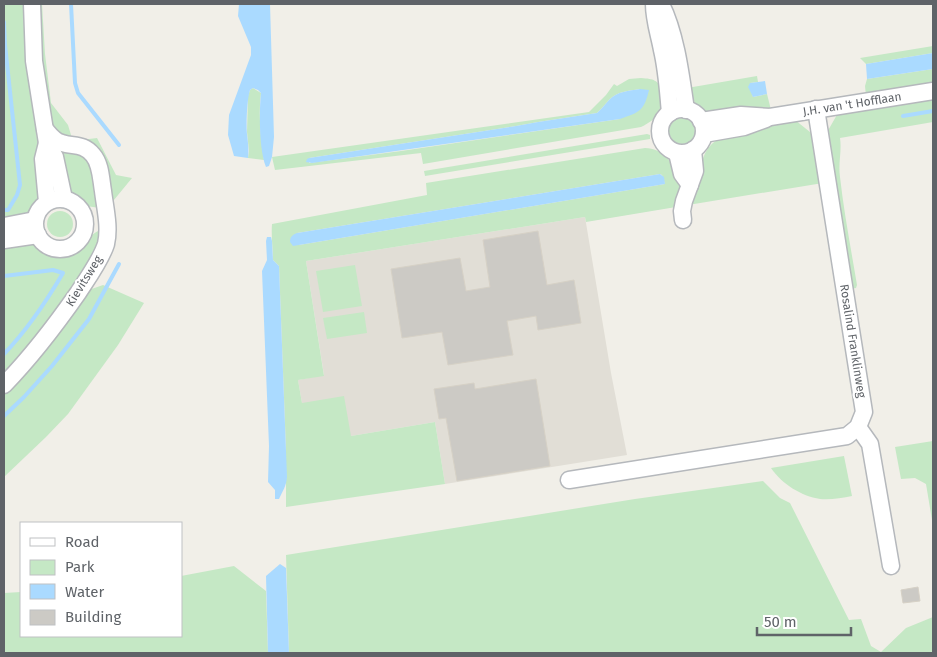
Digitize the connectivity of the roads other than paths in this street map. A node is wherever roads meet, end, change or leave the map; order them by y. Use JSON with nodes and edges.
{"nodes":[{"id":1,"x":32,"y":4,"type":"edge"},
{"id":2,"x":654,"y":4,"type":"edge"},
{"id":3,"x":661,"y":4,"type":"edge"},
{"id":4,"x":933,"y":91,"type":"edge"},
{"id":5,"x":686,"y":110,"type":"junction"},
{"id":6,"x":816,"y":110,"type":"junction"},
{"id":7,"x":670,"y":113,"type":"junction"},
{"id":8,"x":702,"y":128,"type":"junction"},
{"id":9,"x":46,"y":136,"type":"junction"},
{"id":10,"x":685,"y":152,"type":"junction"},
{"id":11,"x":64,"y":199,"type":"junction"},
{"id":12,"x":48,"y":202,"type":"junction"},
{"id":13,"x":683,"y":220,"type":"dead end"},
{"id":14,"x":4,"y":226,"type":"edge"},
{"id":15,"x":37,"y":228,"type":"junction"},
{"id":16,"x":4,"y":240,"type":"edge"},
{"id":17,"x":4,"y":384,"type":"edge"},
{"id":18,"x":858,"y":427,"type":"junction"},
{"id":19,"x":569,"y":480,"type":"dead end"},
{"id":20,"x":891,"y":566,"type":"dead end"}],
"edges":[{"from":1,"to":9,"type":"street"},
{"from":2,"to":7,"type":"street"},
{"from":3,"to":5,"type":"street"},
{"from":4,"to":6,"type":"street","name":"J.H. van 't Hofflaan"},
{"from":5,"to":7,"type":"street"},
{"from":5,"to":8,"type":"street"},
{"from":6,"to":8,"type":"street","name":"J.H. van 't Hofflaan"},
{"from":6,"to":18,"type":"street","name":"Rosalind Franklinweg"},
{"from":7,"to":10,"type":"street"},
{"from":8,"to":10,"type":"street"},
{"from":9,"to":11,"type":"street"},
{"from":9,"to":12,"type":"street"},
{"from":9,"to":17,"type":"street","name":"Kievitsweg"},
{"from":10,"to":13,"type":"street"},
{"from":11,"to":12,"type":"street"},
{"from":11,"to":15,"type":"street"},
{"from":12,"to":15,"type":"street"},
{"from":14,"to":15,"type":"street"},
{"from":15,"to":16,"type":"street"},
{"from":18,"to":19,"type":"street"},
{"from":18,"to":20,"type":"street"}]}
